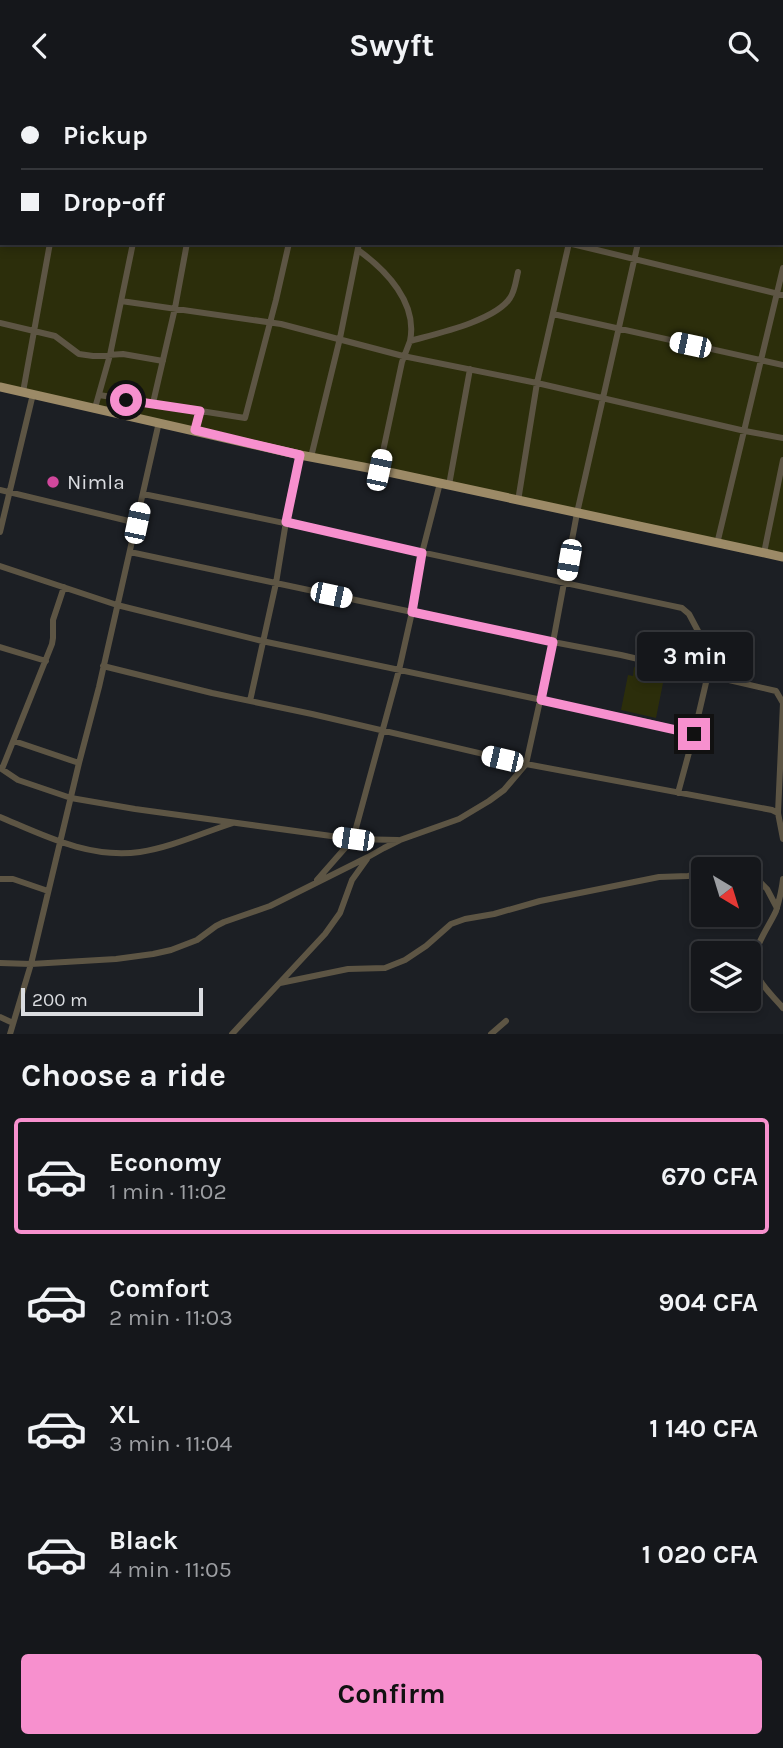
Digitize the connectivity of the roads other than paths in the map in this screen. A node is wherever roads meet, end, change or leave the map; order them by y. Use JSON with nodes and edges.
{"nodes":[{"id":1,"x":50,"y":245,"type":"edge"},
{"id":2,"x":133,"y":245,"type":"edge"},
{"id":3,"x":187,"y":245,"type":"edge"},
{"id":4,"x":289,"y":245,"type":"edge"},
{"id":5,"x":569,"y":245,"type":"edge"},
{"id":6,"x":577,"y":245,"type":"edge"},
{"id":7,"x":638,"y":245,"type":"edge"},
{"id":8,"x":359,"y":247,"type":"edge"},
{"id":9,"x":635,"y":259,"type":"junction"},
{"id":10,"x":783,"y":268,"type":"edge"},
{"id":11,"x":518,"y":272,"type":"dead end"},
{"id":12,"x":780,"y":294,"type":"edge"},
{"id":13,"x":121,"y":301,"type":"junction"},
{"id":14,"x":175,"y":308,"type":"junction"},
{"id":15,"x":553,"y":314,"type":"junction"},
{"id":16,"x":270,"y":322,"type":"junction"},
{"id":17,"x":0,"y":323,"type":"edge"},
{"id":18,"x":619,"y":329,"type":"junction"},
{"id":19,"x":35,"y":330,"type":"junction"},
{"id":20,"x":340,"y":338,"type":"junction"},
{"id":21,"x":410,"y":341,"type":"junction"},
{"id":22,"x":110,"y":355,"type":"junction"},
{"id":23,"x":403,"y":356,"type":"junction"},
{"id":24,"x":762,"y":360,"type":"junction"},
{"id":25,"x":163,"y":361,"type":"junction"},
{"id":26,"x":783,"y":365,"type":"edge"},
{"id":27,"x":470,"y":369,"type":"junction"},
{"id":28,"x":537,"y":383,"type":"junction"},
{"id":29,"x":0,"y":387,"type":"edge"},
{"id":30,"x":28,"y":393,"type":"junction"},
{"id":31,"x":99,"y":395,"type":"junction"},
{"id":32,"x":603,"y":397,"type":"junction"},
{"id":33,"x":153,"y":403,"type":"junction"},
{"id":34,"x":95,"y":408,"type":"junction"},
{"id":35,"x":200,"y":411,"type":"junction"},
{"id":36,"x":159,"y":422,"type":"junction"},
{"id":37,"x":195,"y":430,"type":"junction"},
{"id":38,"x":745,"y":431,"type":"junction"},
{"id":39,"x":783,"y":438,"type":"edge"},
{"id":40,"x":300,"y":455,"type":"junction"},
{"id":41,"x":311,"y":457,"type":"junction"},
{"id":42,"x":783,"y":460,"type":"edge"},
{"id":43,"x":379,"y":470,"type":"junction"},
{"id":44,"x":444,"y":484,"type":"junction"},
{"id":45,"x":0,"y":491,"type":"edge"},
{"id":46,"x":9,"y":493,"type":"junction"},
{"id":47,"x":143,"y":494,"type":"junction"},
{"id":48,"x":518,"y":501,"type":"junction"},
{"id":49,"x":577,"y":513,"type":"junction"},
{"id":50,"x":286,"y":522,"type":"junction"},
{"id":51,"x":137,"y":523,"type":"junction"},
{"id":52,"x":0,"y":531,"type":"edge"},
{"id":53,"x":717,"y":544,"type":"junction"},
{"id":54,"x":130,"y":552,"type":"junction"},
{"id":55,"x":422,"y":553,"type":"junction"},
{"id":56,"x":764,"y":553,"type":"junction"},
{"id":57,"x":783,"y":557,"type":"edge"},
{"id":58,"x":0,"y":566,"type":"edge"},
{"id":59,"x":276,"y":583,"type":"junction"},
{"id":60,"x":565,"y":583,"type":"junction"},
{"id":61,"x":64,"y":587,"type":"junction"},
{"id":62,"x":117,"y":605,"type":"junction"},
{"id":63,"x":412,"y":612,"type":"junction"},
{"id":64,"x":262,"y":641,"type":"junction"},
{"id":65,"x":553,"y":642,"type":"junction"},
{"id":66,"x":0,"y":647,"type":"edge"},
{"id":67,"x":46,"y":661,"type":"junction"},
{"id":68,"x":103,"y":666,"type":"junction"},
{"id":69,"x":399,"y":670,"type":"junction"},
{"id":70,"x":708,"y":674,"type":"junction"},
{"id":71,"x":541,"y":700,"type":"junction"},
{"id":72,"x":250,"y":701,"type":"junction"},
{"id":73,"x":383,"y":731,"type":"junction"},
{"id":74,"x":694,"y":734,"type":"junction"},
{"id":75,"x":14,"y":741,"type":"junction"},
{"id":76,"x":79,"y":763,"type":"junction"},
{"id":77,"x":526,"y":764,"type":"junction"},
{"id":78,"x":1,"y":769,"type":"edge"},
{"id":79,"x":781,"y":786,"type":"edge"},
{"id":80,"x":678,"y":793,"type":"junction"},
{"id":81,"x":71,"y":798,"type":"junction"},
{"id":82,"x":778,"y":813,"type":"junction"},
{"id":83,"x":0,"y":817,"type":"edge"},
{"id":84,"x":234,"y":822,"type":"junction"},
{"id":85,"x":353,"y":839,"type":"junction"},
{"id":86,"x":783,"y":839,"type":"edge"},
{"id":87,"x":400,"y":840,"type":"junction"},
{"id":88,"x":60,"y":842,"type":"junction"},
{"id":89,"x":368,"y":857,"type":"junction"},
{"id":90,"x":691,"y":875,"type":"edge"},
{"id":91,"x":0,"y":879,"type":"edge"},
{"id":92,"x":783,"y":879,"type":"edge"},
{"id":93,"x":761,"y":883,"type":"edge"},
{"id":94,"x":313,"y":885,"type":"junction"},
{"id":95,"x":48,"y":891,"type":"junction"},
{"id":96,"x":777,"y":908,"type":"junction"},
{"id":97,"x":0,"y":963,"type":"edge"},
{"id":98,"x":31,"y":964,"type":"junction"},
{"id":99,"x":280,"y":983,"type":"junction"},
{"id":100,"x":783,"y":1007,"type":"edge"},
{"id":101,"x":0,"y":1017,"type":"edge"},
{"id":102,"x":506,"y":1021,"type":"dead end"},
{"id":103,"x":13,"y":1023,"type":"junction"},
{"id":104,"x":9,"y":1034,"type":"edge"},
{"id":105,"x":232,"y":1034,"type":"edge"},
{"id":106,"x":491,"y":1034,"type":"edge"}],
"edges":[{"from":1,"to":19,"type":"street"},
{"from":2,"to":13,"type":"street"},
{"from":3,"to":14,"type":"street"},
{"from":4,"to":16,"type":"street"},
{"from":5,"to":15,"type":"street"},
{"from":6,"to":9,"type":"street"},
{"from":7,"to":9,"type":"street"},
{"from":8,"to":20,"type":"street"},
{"from":8,"to":21,"type":"street"},
{"from":9,"to":12,"type":"street"},
{"from":9,"to":18,"type":"street"},
{"from":10,"to":12,"type":"street"},
{"from":11,"to":21,"type":"street"},
{"from":12,"to":24,"type":"street"},
{"from":13,"to":14,"type":"street"},
{"from":13,"to":22,"type":"street"},
{"from":14,"to":16,"type":"street"},
{"from":14,"to":25,"type":"street"},
{"from":15,"to":18,"type":"street"},
{"from":15,"to":28,"type":"street"},
{"from":16,"to":20,"type":"street"},
{"from":16,"to":35,"type":"street"},
{"from":17,"to":19,"type":"street"},
{"from":18,"to":24,"type":"street"},
{"from":18,"to":32,"type":"street"},
{"from":19,"to":22,"type":"street"},
{"from":19,"to":30,"type":"street"},
{"from":20,"to":23,"type":"street"},
{"from":20,"to":41,"type":"street"},
{"from":21,"to":23,"type":"street"},
{"from":22,"to":25,"type":"street"},
{"from":22,"to":31,"type":"street"},
{"from":23,"to":27,"type":"street"},
{"from":23,"to":43,"type":"street"},
{"from":24,"to":26,"type":"street"},
{"from":24,"to":38,"type":"street"},
{"from":25,"to":33,"type":"street"},
{"from":27,"to":28,"type":"street"},
{"from":27,"to":44,"type":"street"},
{"from":28,"to":32,"type":"street"},
{"from":28,"to":48,"type":"street"},
{"from":29,"to":30,"type":"main road"},
{"from":30,"to":34,"type":"main road"},
{"from":30,"to":46,"type":"street"},
{"from":31,"to":33,"type":"street"},
{"from":31,"to":34,"type":"street"},
{"from":32,"to":38,"type":"street"},
{"from":32,"to":49,"type":"street"},
{"from":33,"to":35,"type":"street"},
{"from":34,"to":36,"type":"main road"},
{"from":35,"to":37,"type":"street"},
{"from":36,"to":37,"type":"main road"},
{"from":36,"to":47,"type":"street"},
{"from":37,"to":40,"type":"main road"},
{"from":38,"to":39,"type":"street"},
{"from":38,"to":53,"type":"street"},
{"from":40,"to":41,"type":"main road"},
{"from":40,"to":50,"type":"street"},
{"from":41,"to":43,"type":"main road"},
{"from":42,"to":56,"type":"street"},
{"from":43,"to":44,"type":"main road"},
{"from":44,"to":48,"type":"main road"},
{"from":44,"to":55,"type":"street"},
{"from":45,"to":46,"type":"street"},
{"from":46,"to":51,"type":"street"},
{"from":46,"to":52,"type":"street"},
{"from":47,"to":50,"type":"street"},
{"from":47,"to":51,"type":"street"},
{"from":48,"to":49,"type":"main road"},
{"from":49,"to":53,"type":"main road"},
{"from":49,"to":60,"type":"street"},
{"from":50,"to":55,"type":"street"},
{"from":50,"to":59,"type":"street"},
{"from":51,"to":54,"type":"street"},
{"from":53,"to":56,"type":"main road"},
{"from":54,"to":59,"type":"street"},
{"from":54,"to":62,"type":"street"},
{"from":55,"to":60,"type":"street"},
{"from":55,"to":63,"type":"street"},
{"from":56,"to":57,"type":"main road"},
{"from":58,"to":61,"type":"street"},
{"from":59,"to":63,"type":"street"},
{"from":59,"to":64,"type":"street"},
{"from":60,"to":65,"type":"street"},
{"from":60,"to":70,"type":"street"},
{"from":61,"to":62,"type":"street"},
{"from":61,"to":67,"type":"street"},
{"from":62,"to":64,"type":"street"},
{"from":62,"to":68,"type":"street"},
{"from":63,"to":65,"type":"street"},
{"from":63,"to":69,"type":"street"},
{"from":64,"to":69,"type":"street"},
{"from":64,"to":72,"type":"street"},
{"from":65,"to":70,"type":"street"},
{"from":65,"to":71,"type":"street"},
{"from":66,"to":67,"type":"street"},
{"from":67,"to":75,"type":"street"},
{"from":68,"to":72,"type":"street"},
{"from":68,"to":76,"type":"street"},
{"from":69,"to":71,"type":"street"},
{"from":69,"to":73,"type":"street"},
{"from":70,"to":74,"type":"street"},
{"from":70,"to":79,"type":"street"},
{"from":71,"to":74,"type":"street"},
{"from":71,"to":77,"type":"street"},
{"from":72,"to":73,"type":"street"},
{"from":73,"to":77,"type":"street"},
{"from":73,"to":85,"type":"street"},
{"from":74,"to":80,"type":"street"},
{"from":75,"to":76,"type":"street"},
{"from":75,"to":78,"type":"street"},
{"from":76,"to":81,"type":"street"},
{"from":77,"to":80,"type":"street"},
{"from":77,"to":87,"type":"street"},
{"from":78,"to":81,"type":"street"},
{"from":79,"to":82,"type":"street"},
{"from":80,"to":82,"type":"street"},
{"from":81,"to":84,"type":"street"},
{"from":81,"to":88,"type":"street"},
{"from":82,"to":86,"type":"street"},
{"from":83,"to":88,"type":"street"},
{"from":84,"to":85,"type":"street"},
{"from":84,"to":88,"type":"street"},
{"from":85,"to":87,"type":"street"},
{"from":85,"to":94,"type":"street"},
{"from":87,"to":89,"type":"street"},
{"from":88,"to":95,"type":"street"},
{"from":89,"to":94,"type":"street"},
{"from":89,"to":99,"type":"street"},
{"from":90,"to":99,"type":"street"},
{"from":91,"to":95,"type":"street"},
{"from":92,"to":96,"type":"street"},
{"from":93,"to":96,"type":"street"},
{"from":94,"to":98,"type":"street"},
{"from":95,"to":98,"type":"street"},
{"from":96,"to":100,"type":"street"},
{"from":97,"to":98,"type":"street"},
{"from":98,"to":103,"type":"street"},
{"from":99,"to":105,"type":"street"},
{"from":101,"to":103,"type":"street"},
{"from":102,"to":106,"type":"street"},
{"from":103,"to":104,"type":"street"}]}
